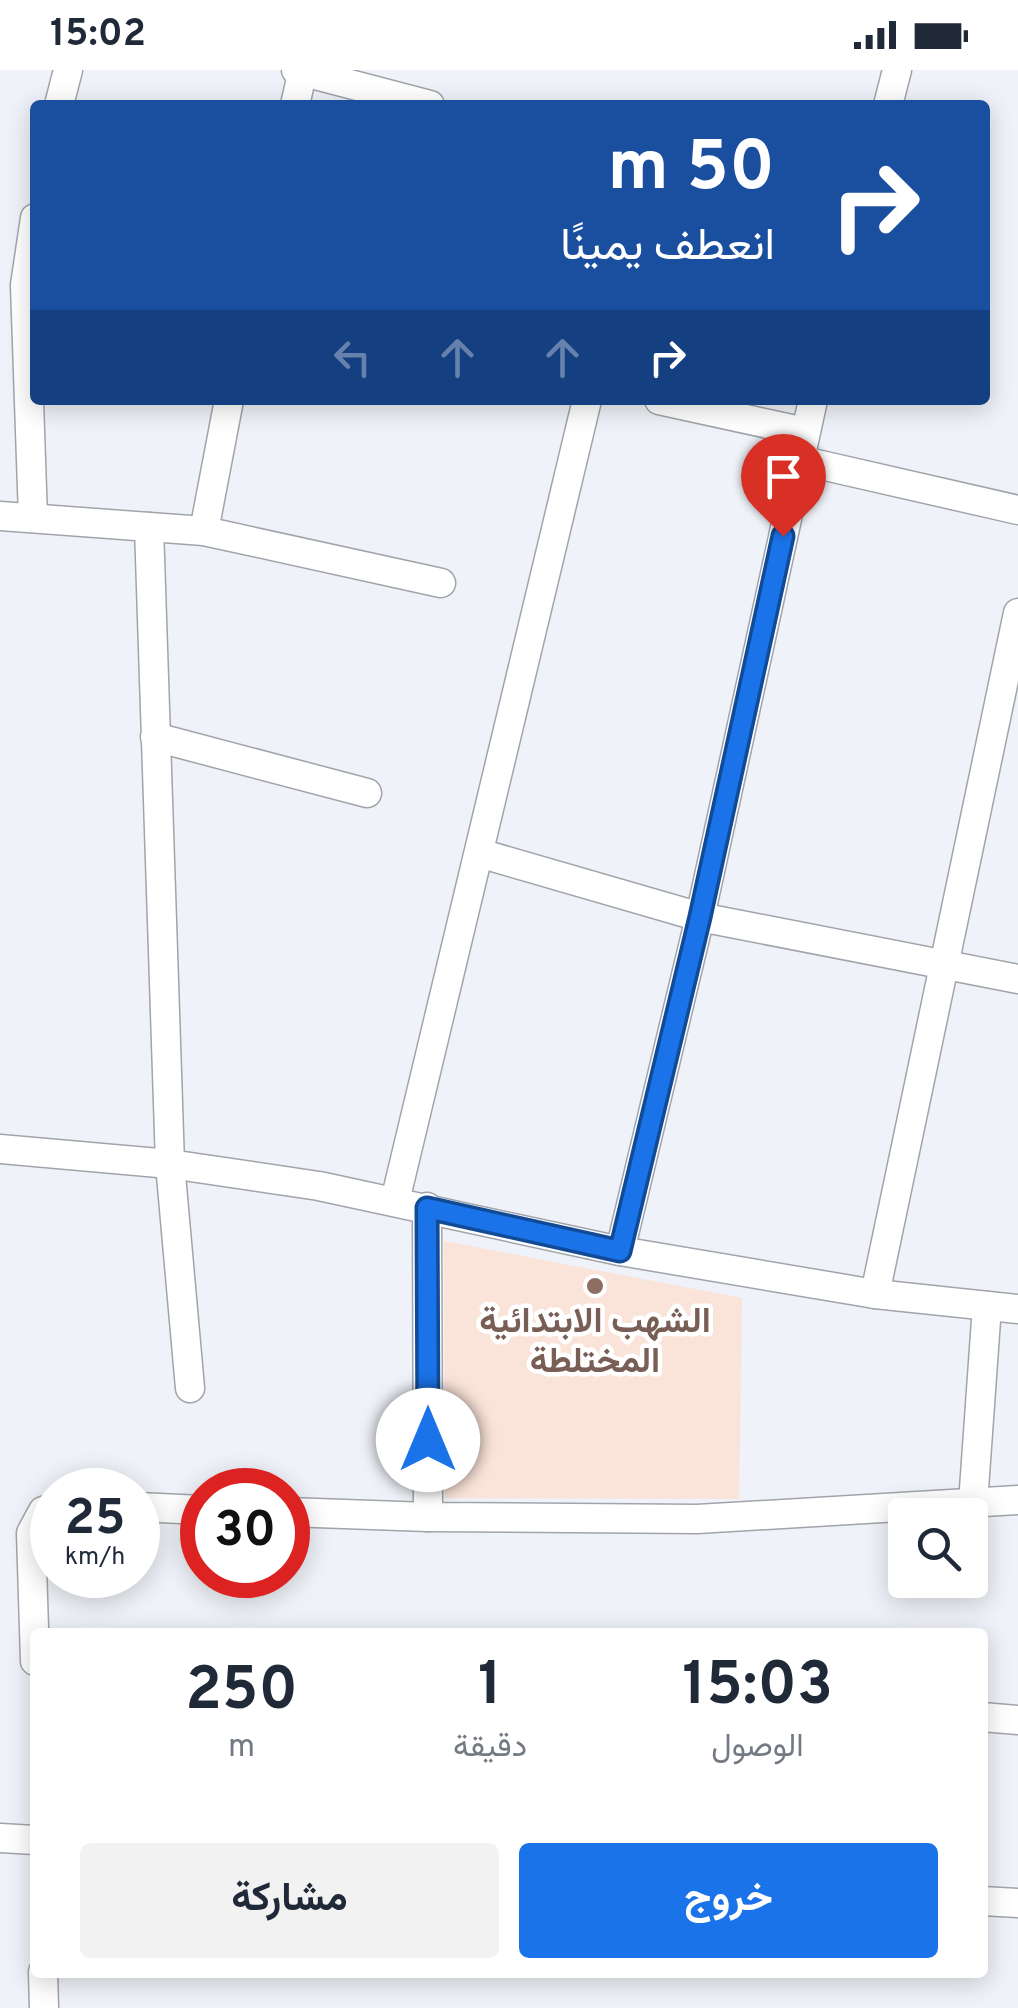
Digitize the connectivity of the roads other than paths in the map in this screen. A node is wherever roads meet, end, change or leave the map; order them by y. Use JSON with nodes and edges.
{"nodes":[{"id":1,"x":68,"y":70,"type":"edge"},
{"id":2,"x":897,"y":70,"type":"edge"},
{"id":3,"x":301,"y":71,"type":"edge"},
{"id":4,"x":60,"y":100,"type":"edge"},
{"id":5,"x":295,"y":100,"type":"edge"},
{"id":6,"x":411,"y":100,"type":"edge"},
{"id":7,"x":889,"y":100,"type":"edge"},
{"id":8,"x":30,"y":252,"type":"edge"},
{"id":9,"x":228,"y":405,"type":"edge"},
{"id":10,"x":586,"y":405,"type":"edge"},
{"id":11,"x":682,"y":405,"type":"edge"},
{"id":12,"x":812,"y":405,"type":"edge"},
{"id":13,"x":805,"y":432,"type":"junction"},
{"id":14,"x":800,"y":460,"type":"junction"},
{"id":15,"x":1018,"y":510,"type":"edge"},
{"id":16,"x":0,"y":516,"type":"edge"},
{"id":17,"x":33,"y":518,"type":"junction"},
{"id":18,"x":150,"y":527,"type":"junction"},
{"id":19,"x":204,"y":531,"type":"junction"},
{"id":20,"x":441,"y":583,"type":"dead end"},
{"id":21,"x":1018,"y":613,"type":"edge"},
{"id":22,"x":155,"y":737,"type":"junction"},
{"id":23,"x":368,"y":793,"type":"dead end"},
{"id":24,"x":479,"y":852,"type":"junction"},
{"id":25,"x":700,"y":917,"type":"junction"},
{"id":26,"x":943,"y":964,"type":"junction"},
{"id":27,"x":1018,"y":978,"type":"edge"},
{"id":28,"x":0,"y":1149,"type":"edge"},
{"id":29,"x":170,"y":1164,"type":"junction"},
{"id":30,"x":395,"y":1201,"type":"junction"},
{"id":31,"x":427,"y":1208,"type":"junction"},
{"id":32,"x":620,"y":1251,"type":"junction"},
{"id":33,"x":875,"y":1294,"type":"junction"},
{"id":34,"x":986,"y":1306,"type":"junction"},
{"id":35,"x":1018,"y":1309,"type":"edge"},
{"id":36,"x":190,"y":1388,"type":"dead end"},
{"id":37,"x":973,"y":1498,"type":"edge"},
{"id":38,"x":1018,"y":1500,"type":"edge"},
{"id":39,"x":988,"y":1502,"type":"edge"},
{"id":40,"x":888,"y":1508,"type":"edge"},
{"id":41,"x":310,"y":1513,"type":"edge"},
{"id":42,"x":428,"y":1517,"type":"junction"},
{"id":43,"x":33,"y":1598,"type":"edge"},
{"id":44,"x":34,"y":1628,"type":"edge"},
{"id":45,"x":988,"y":1718,"type":"edge"},
{"id":46,"x":1018,"y":1720,"type":"edge"},
{"id":47,"x":0,"y":1838,"type":"edge"},
{"id":48,"x":30,"y":1840,"type":"edge"},
{"id":49,"x":988,"y":1901,"type":"edge"},
{"id":50,"x":1018,"y":1903,"type":"edge"},
{"id":51,"x":43,"y":1978,"type":"edge"},
{"id":52,"x":44,"y":2008,"type":"edge"}],
"edges":[{"from":1,"to":4,"type":"street"},
{"from":2,"to":7,"type":"street"},
{"from":3,"to":5,"type":"street"},
{"from":3,"to":6,"type":"street"},
{"from":8,"to":17,"type":"street"},
{"from":9,"to":19,"type":"street"},
{"from":10,"to":24,"type":"street"},
{"from":11,"to":13,"type":"street"},
{"from":12,"to":13,"type":"street"},
{"from":13,"to":14,"type":"street"},
{"from":14,"to":15,"type":"street"},
{"from":14,"to":25,"type":"street"},
{"from":16,"to":17,"type":"street"},
{"from":17,"to":18,"type":"street"},
{"from":18,"to":19,"type":"street"},
{"from":18,"to":22,"type":"street"},
{"from":19,"to":20,"type":"street"},
{"from":21,"to":26,"type":"street"},
{"from":22,"to":23,"type":"street"},
{"from":22,"to":29,"type":"street"},
{"from":24,"to":25,"type":"street"},
{"from":24,"to":30,"type":"street"},
{"from":25,"to":26,"type":"street"},
{"from":25,"to":32,"type":"street"},
{"from":26,"to":27,"type":"street"},
{"from":26,"to":33,"type":"street"},
{"from":28,"to":29,"type":"street"},
{"from":29,"to":30,"type":"street"},
{"from":29,"to":36,"type":"street"},
{"from":30,"to":31,"type":"street"},
{"from":31,"to":32,"type":"street"},
{"from":31,"to":42,"type":"street"},
{"from":32,"to":33,"type":"street"},
{"from":33,"to":34,"type":"street"},
{"from":34,"to":35,"type":"street"},
{"from":34,"to":37,"type":"street"},
{"from":38,"to":39,"type":"street"},
{"from":40,"to":42,"type":"street"},
{"from":41,"to":42,"type":"street"},
{"from":43,"to":44,"type":"street"},
{"from":45,"to":46,"type":"street"},
{"from":47,"to":48,"type":"street"},
{"from":49,"to":50,"type":"street"},
{"from":51,"to":52,"type":"street"}]}
